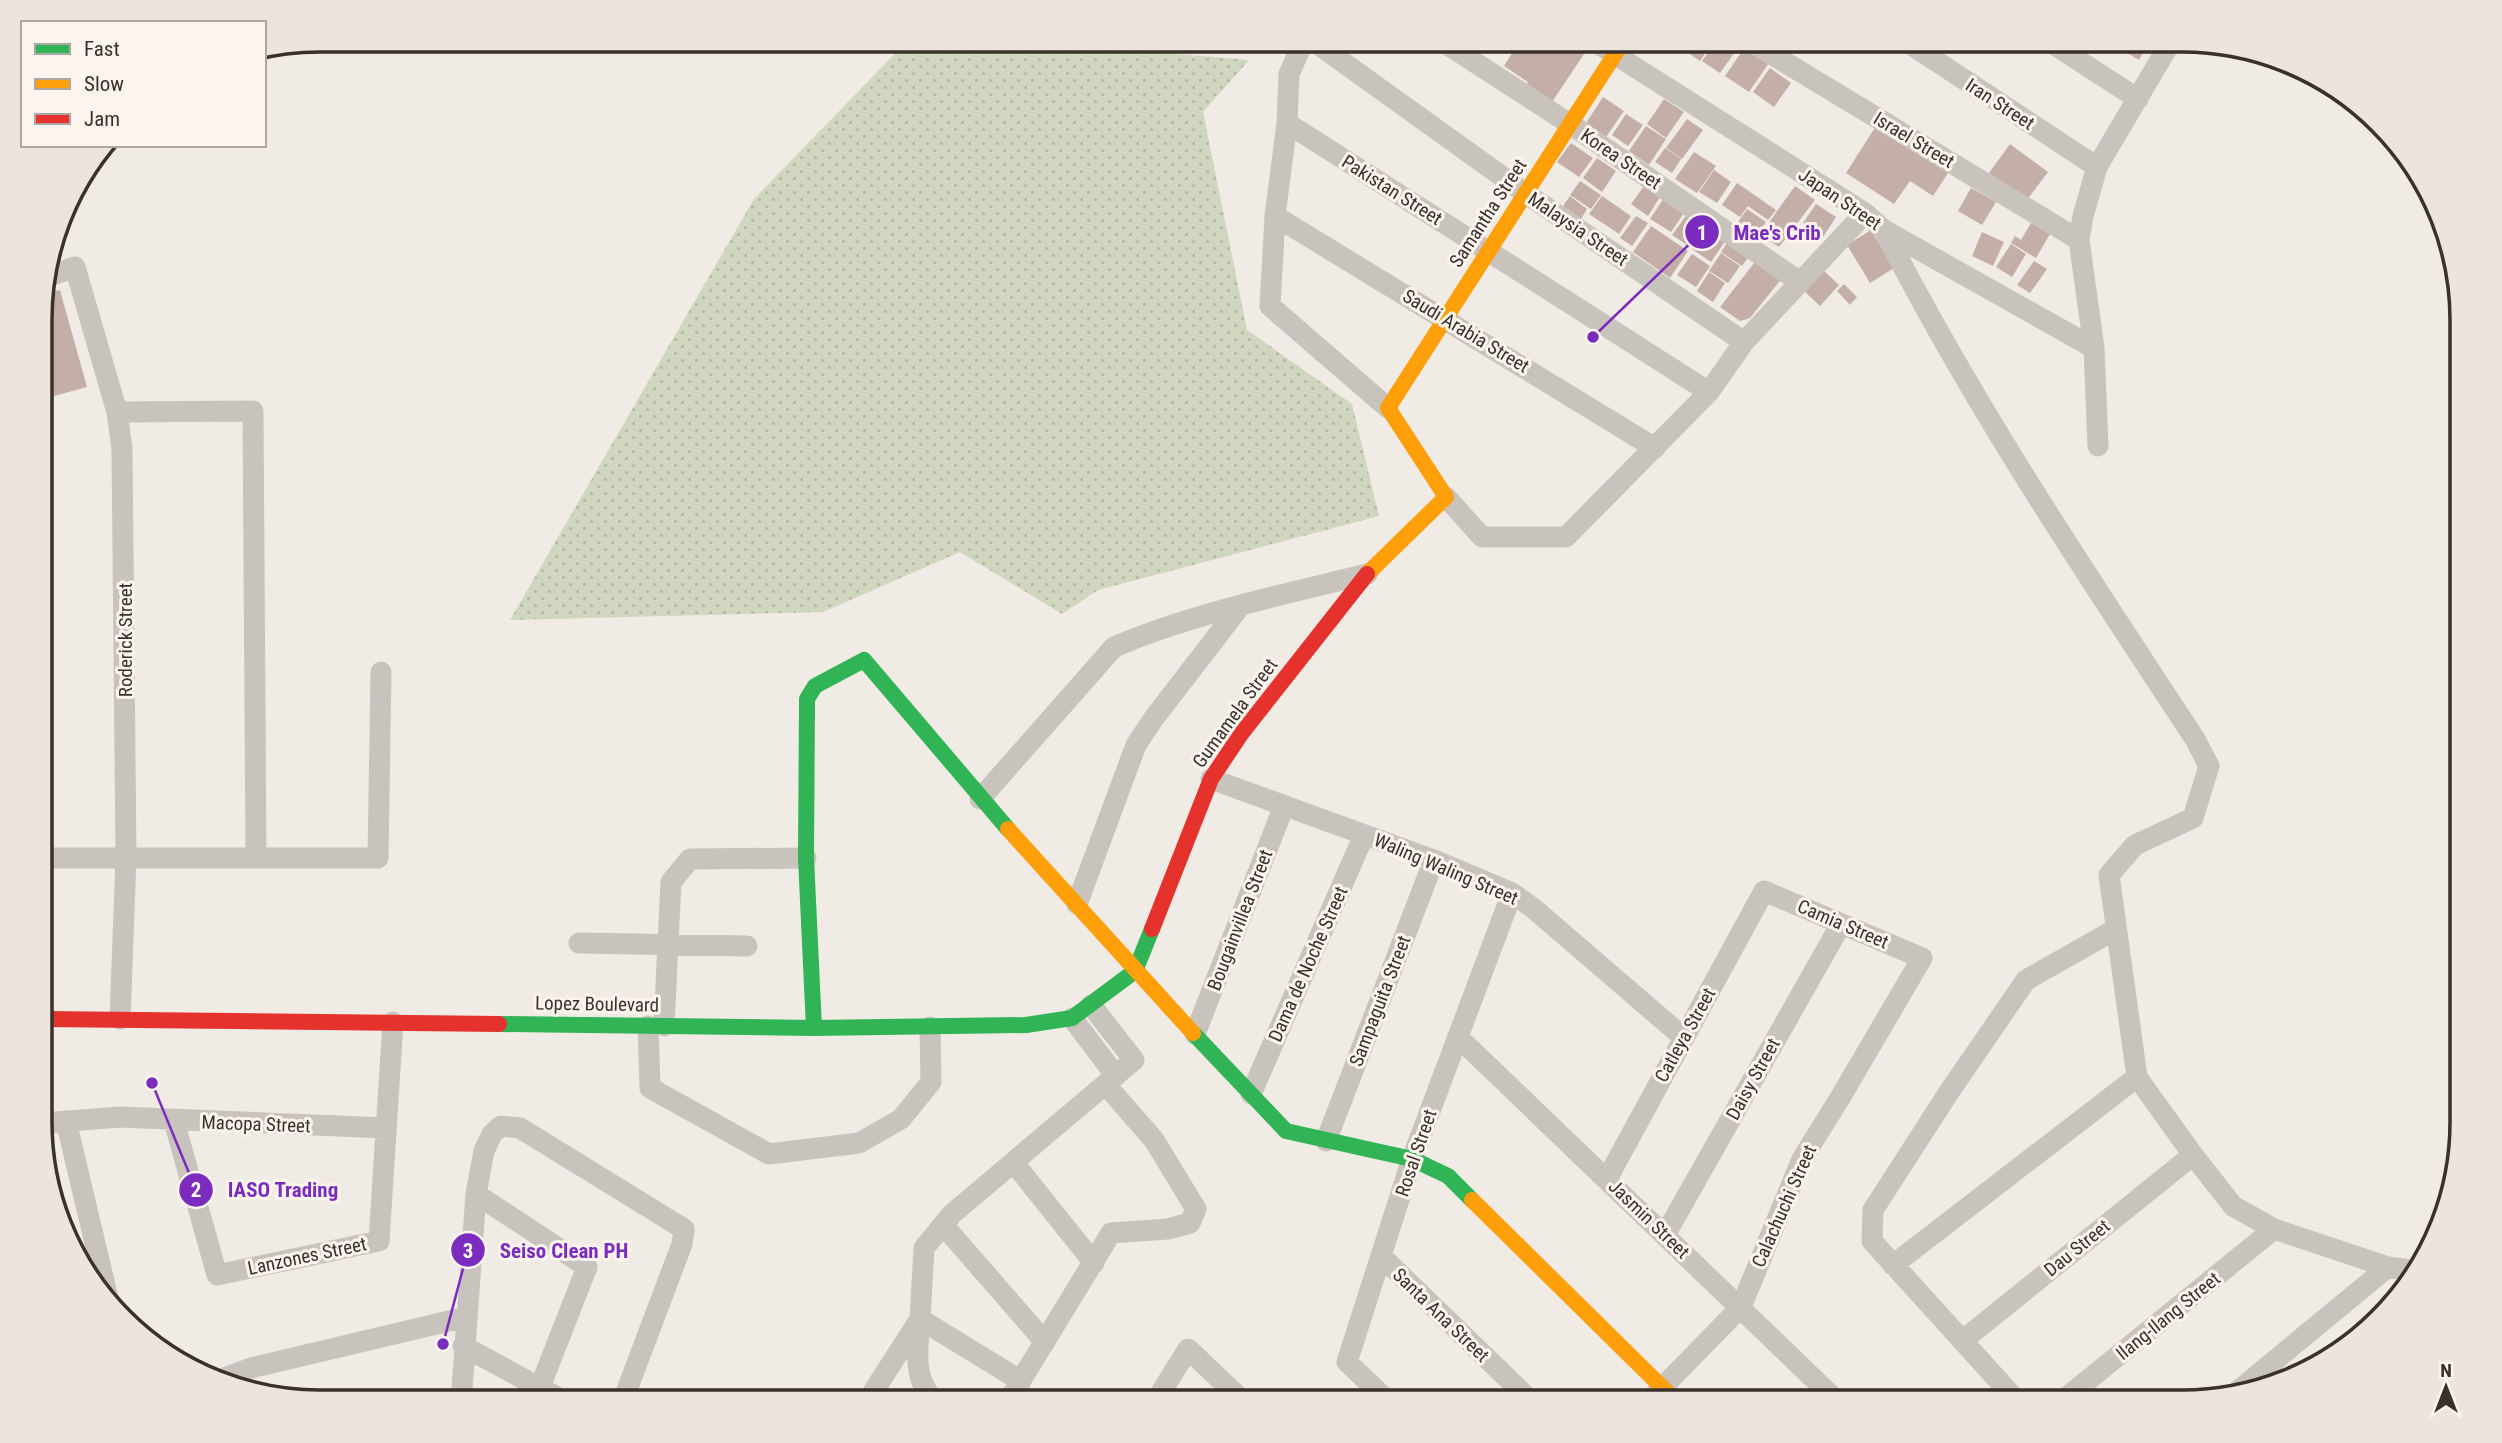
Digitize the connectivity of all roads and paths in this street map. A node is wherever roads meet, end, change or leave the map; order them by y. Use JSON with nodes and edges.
{"nodes":[{"id":1,"x":1299,"y":52,"type":"edge"},
{"id":2,"x":1329,"y":52,"type":"edge"},
{"id":3,"x":1459,"y":52,"type":"edge"},
{"id":4,"x":1616,"y":52,"type":"edge"},
{"id":5,"x":1626,"y":52,"type":"edge"},
{"id":6,"x":1768,"y":52,"type":"edge"},
{"id":7,"x":1922,"y":52,"type":"edge"},
{"id":8,"x":2066,"y":52,"type":"edge"},
{"id":9,"x":2165,"y":52,"type":"edge"},
{"id":10,"x":2138,"y":99,"type":"junction"},
{"id":11,"x":1287,"y":123,"type":"junction"},
{"id":12,"x":1570,"y":124,"type":"junction"},
{"id":13,"x":2097,"y":167,"type":"junction"},
{"id":14,"x":1525,"y":193,"type":"junction"},
{"id":15,"x":1865,"y":214,"type":"junction"},
{"id":16,"x":1275,"y":216,"type":"junction"},
{"id":17,"x":1884,"y":230,"type":"junction"},
{"id":18,"x":2079,"y":240,"type":"junction"},
{"id":19,"x":1489,"y":250,"type":"junction"},
{"id":20,"x":57,"y":273,"type":"edge"},
{"id":21,"x":1800,"y":282,"type":"junction"},
{"id":22,"x":1445,"y":318,"type":"junction"},
{"id":23,"x":1744,"y":342,"type":"junction"},
{"id":24,"x":2094,"y":348,"type":"junction"},
{"id":25,"x":1709,"y":392,"type":"junction"},
{"id":26,"x":1388,"y":408,"type":"junction"},
{"id":27,"x":117,"y":412,"type":"junction"},
{"id":28,"x":2098,"y":446,"type":"dead end"},
{"id":29,"x":1655,"y":448,"type":"junction"},
{"id":30,"x":1446,"y":497,"type":"junction"},
{"id":31,"x":1367,"y":574,"type":"junction"},
{"id":32,"x":1241,"y":605,"type":"junction"},
{"id":33,"x":381,"y":672,"type":"dead end"},
{"id":34,"x":1211,"y":779,"type":"junction"},
{"id":35,"x":980,"y":799,"type":"junction"},
{"id":36,"x":1284,"y":806,"type":"junction"},
{"id":37,"x":1364,"y":835,"type":"junction"},
{"id":38,"x":52,"y":858,"type":"edge"},
{"id":39,"x":126,"y":858,"type":"junction"},
{"id":40,"x":256,"y":858,"type":"junction"},
{"id":41,"x":806,"y":858,"type":"junction"},
{"id":42,"x":1434,"y":860,"type":"junction"},
{"id":43,"x":1764,"y":891,"type":"joint"},
{"id":44,"x":1511,"y":893,"type":"junction"},
{"id":45,"x":1077,"y":904,"type":"junction"},
{"id":46,"x":1841,"y":923,"type":"junction"},
{"id":47,"x":2116,"y":929,"type":"junction"},
{"id":48,"x":579,"y":943,"type":"dead end"},
{"id":49,"x":668,"y":946,"type":"junction"},
{"id":50,"x":747,"y":946,"type":"dead end"},
{"id":51,"x":1922,"y":958,"type":"joint"},
{"id":52,"x":1135,"y":971,"type":"junction"},
{"id":53,"x":1091,"y":1005,"type":"junction"},
{"id":54,"x":1072,"y":1018,"type":"junction"},
{"id":55,"x":52,"y":1019,"type":"edge"},
{"id":56,"x":120,"y":1019,"type":"junction"},
{"id":57,"x":393,"y":1022,"type":"junction"},
{"id":58,"x":656,"y":1026,"type":"junction"},
{"id":59,"x":930,"y":1027,"type":"junction"},
{"id":60,"x":814,"y":1028,"type":"junction"},
{"id":61,"x":1195,"y":1034,"type":"junction"},
{"id":62,"x":1458,"y":1037,"type":"junction"},
{"id":63,"x":1683,"y":1037,"type":"junction"},
{"id":64,"x":2137,"y":1077,"type":"junction"},
{"id":65,"x":1111,"y":1080,"type":"junction"},
{"id":66,"x":1251,"y":1094,"type":"junction"},
{"id":67,"x":66,"y":1121,"type":"junction"},
{"id":68,"x":174,"y":1121,"type":"junction"},
{"id":69,"x":52,"y":1122,"type":"edge"},
{"id":70,"x":386,"y":1128,"type":"junction"},
{"id":71,"x":1326,"y":1141,"type":"junction"},
{"id":72,"x":2193,"y":1155,"type":"junction"},
{"id":73,"x":1412,"y":1159,"type":"junction"},
{"id":74,"x":1014,"y":1163,"type":"junction"},
{"id":75,"x":1606,"y":1179,"type":"junction"},
{"id":76,"x":476,"y":1194,"type":"junction"},
{"id":77,"x":944,"y":1226,"type":"junction"},
{"id":78,"x":2274,"y":1229,"type":"junction"},
{"id":79,"x":1665,"y":1235,"type":"junction"},
{"id":80,"x":1381,"y":1256,"type":"junction"},
{"id":81,"x":1094,"y":1263,"type":"junction"},
{"id":82,"x":1893,"y":1265,"type":"junction"},
{"id":83,"x":2388,"y":1267,"type":"junction"},
{"id":84,"x":2406,"y":1269,"type":"edge"},
{"id":85,"x":104,"y":1280,"type":"edge"},
{"id":86,"x":1741,"y":1307,"type":"junction"},
{"id":87,"x":466,"y":1317,"type":"junction"},
{"id":88,"x":920,"y":1319,"type":"junction"},
{"id":89,"x":1962,"y":1341,"type":"junction"},
{"id":90,"x":1045,"y":1342,"type":"junction"},
{"id":91,"x":463,"y":1346,"type":"junction"},
{"id":92,"x":231,"y":1375,"type":"edge"},
{"id":93,"x":1021,"y":1381,"type":"junction"},
{"id":94,"x":2249,"y":1381,"type":"edge"},
{"id":95,"x":540,"y":1387,"type":"junction"},
{"id":96,"x":459,"y":1390,"type":"edge"},
{"id":97,"x":545,"y":1390,"type":"edge"},
{"id":98,"x":627,"y":1390,"type":"edge"},
{"id":99,"x":874,"y":1390,"type":"edge"},
{"id":100,"x":927,"y":1390,"type":"edge"},
{"id":101,"x":1015,"y":1390,"type":"edge"},
{"id":102,"x":1163,"y":1390,"type":"edge"},
{"id":103,"x":1231,"y":1390,"type":"edge"},
{"id":104,"x":1377,"y":1390,"type":"edge"},
{"id":105,"x":1520,"y":1390,"type":"edge"},
{"id":106,"x":1656,"y":1390,"type":"edge"},
{"id":107,"x":1669,"y":1390,"type":"edge"},
{"id":108,"x":1826,"y":1390,"type":"edge"},
{"id":109,"x":2007,"y":1390,"type":"edge"},
{"id":110,"x":2076,"y":1390,"type":"edge"}],
"edges":[{"from":1,"to":11,"type":"street"},
{"from":2,"to":14,"type":"street","name":"Malaysia Street"},
{"from":3,"to":12,"type":"street","name":"Korea Street"},
{"from":4,"to":12,"type":"street","name":"Samantha Street"},
{"from":5,"to":15,"type":"street","name":"Japan Street"},
{"from":6,"to":18,"type":"street","name":"Israel Street"},
{"from":7,"to":13,"type":"street","name":"Iran Street"},
{"from":8,"to":10,"type":"street"},
{"from":9,"to":10,"type":"street"},
{"from":10,"to":13,"type":"street"},
{"from":11,"to":16,"type":"street"},
{"from":11,"to":19,"type":"street","name":"Pakistan Street"},
{"from":12,"to":14,"type":"street","name":"Samantha Street"},
{"from":12,"to":21,"type":"street","name":"Korea Street"},
{"from":13,"to":18,"type":"street"},
{"from":14,"to":19,"type":"street","name":"Samantha Street"},
{"from":14,"to":23,"type":"street","name":"Malaysia Street"},
{"from":15,"to":17,"type":"street","name":"Japan Street"},
{"from":15,"to":21,"type":"street"},
{"from":16,"to":22,"type":"street","name":"Saudi Arabia Street"},
{"from":16,"to":26,"type":"street"},
{"from":17,"to":24,"type":"street","name":"Japan Street"},
{"from":17,"to":47,"type":"street"},
{"from":18,"to":24,"type":"street"},
{"from":19,"to":22,"type":"street","name":"Samantha Street"},
{"from":19,"to":25,"type":"street","name":"Pakistan Street"},
{"from":20,"to":27,"type":"street","name":"Roderick Street"},
{"from":21,"to":23,"type":"street"},
{"from":22,"to":26,"type":"street","name":"Samantha Street"},
{"from":22,"to":29,"type":"street","name":"Saudi Arabia Street"},
{"from":23,"to":25,"type":"street"},
{"from":24,"to":28,"type":"street"},
{"from":25,"to":29,"type":"street"},
{"from":26,"to":30,"type":"street"},
{"from":27,"to":39,"type":"street","name":"Roderick Street"},
{"from":27,"to":40,"type":"street"},
{"from":29,"to":30,"type":"street"},
{"from":30,"to":31,"type":"street","name":"Gumamela Street"},
{"from":31,"to":32,"type":"street"},
{"from":31,"to":34,"type":"street","name":"Gumamela Street"},
{"from":32,"to":35,"type":"street"},
{"from":32,"to":45,"type":"street"},
{"from":33,"to":40,"type":"street"},
{"from":34,"to":36,"type":"street","name":"Waling Waling Street"},
{"from":34,"to":52,"type":"street","name":"Gumamela Street"},
{"from":35,"to":41,"type":"street"},
{"from":35,"to":45,"type":"street"},
{"from":36,"to":37,"type":"street","name":"Waling Waling Street"},
{"from":36,"to":61,"type":"street","name":"Bougainvillea Street"},
{"from":37,"to":42,"type":"street","name":"Waling Waling Street"},
{"from":37,"to":66,"type":"street","name":"Dama de Noche Street"},
{"from":38,"to":39,"type":"street"},
{"from":39,"to":40,"type":"street"},
{"from":39,"to":56,"type":"street","name":"Roderick Street"},
{"from":41,"to":49,"type":"street"},
{"from":41,"to":60,"type":"street"},
{"from":42,"to":44,"type":"street","name":"Waling Waling Street"},
{"from":42,"to":71,"type":"street","name":"Sampaguita Street"},
{"from":43,"to":46,"type":"street","name":"Camia Street"},
{"from":43,"to":63,"type":"street","name":"Catleya Street"},
{"from":44,"to":62,"type":"street","name":"Rosal Street"},
{"from":44,"to":63,"type":"street","name":"Waling Waling Street"},
{"from":45,"to":52,"type":"street"},
{"from":46,"to":51,"type":"street","name":"Camia Street"},
{"from":46,"to":79,"type":"street","name":"Daisy Street"},
{"from":47,"to":64,"type":"street"},
{"from":47,"to":82,"type":"street"},
{"from":48,"to":49,"type":"street"},
{"from":49,"to":50,"type":"street"},
{"from":49,"to":58,"type":"street"},
{"from":51,"to":86,"type":"street","name":"Calachuchi Street"},
{"from":52,"to":53,"type":"street","name":"Lopez Boulevard"},
{"from":52,"to":61,"type":"street"},
{"from":53,"to":54,"type":"street","name":"Lopez Boulevard"},
{"from":53,"to":65,"type":"street"},
{"from":54,"to":59,"type":"street","name":"Lopez Boulevard"},
{"from":54,"to":65,"type":"street"},
{"from":55,"to":56,"type":"street","name":"Lopez Boulevard"},
{"from":56,"to":57,"type":"street","name":"Lopez Boulevard"},
{"from":57,"to":58,"type":"street","name":"Lopez Boulevard"},
{"from":57,"to":70,"type":"street","name":"Lanzones Street"},
{"from":58,"to":59,"type":"street"},
{"from":58,"to":60,"type":"street","name":"Lopez Boulevard"},
{"from":59,"to":60,"type":"street","name":"Lopez Boulevard"},
{"from":61,"to":66,"type":"street"},
{"from":62,"to":73,"type":"street","name":"Rosal Street"},
{"from":62,"to":75,"type":"street","name":"Jasmin Street"},
{"from":63,"to":75,"type":"street","name":"Catleya Street"},
{"from":64,"to":72,"type":"street"},
{"from":64,"to":82,"type":"street"},
{"from":65,"to":74,"type":"street"},
{"from":65,"to":81,"type":"street"},
{"from":66,"to":71,"type":"street"},
{"from":67,"to":68,"type":"street","name":"Macopa Street"},
{"from":67,"to":69,"type":"street","name":"Macopa Street"},
{"from":67,"to":85,"type":"street"},
{"from":68,"to":70,"type":"street","name":"Macopa Street"},
{"from":68,"to":70,"type":"street","name":"Lanzones Street"},
{"from":71,"to":73,"type":"street"},
{"from":72,"to":78,"type":"street"},
{"from":72,"to":89,"type":"street","name":"Dau Street"},
{"from":73,"to":80,"type":"street","name":"Rosal Street"},
{"from":73,"to":106,"type":"street"},
{"from":74,"to":77,"type":"street"},
{"from":74,"to":81,"type":"street"},
{"from":75,"to":79,"type":"street","name":"Jasmin Street"},
{"from":76,"to":87,"type":"street"},
{"from":76,"to":95,"type":"street"},
{"from":76,"to":98,"type":"street"},
{"from":77,"to":88,"type":"street"},
{"from":77,"to":90,"type":"street"},
{"from":78,"to":83,"type":"street"},
{"from":78,"to":110,"type":"street","name":"Ilang-Ilang Street"},
{"from":79,"to":86,"type":"street","name":"Jasmin Street"},
{"from":80,"to":104,"type":"street","name":"Rosal Street"},
{"from":80,"to":105,"type":"street","name":"Santa Ana Street"},
{"from":81,"to":90,"type":"street"},
{"from":82,"to":89,"type":"street"},
{"from":83,"to":84,"type":"street"},
{"from":83,"to":94,"type":"street"},
{"from":86,"to":107,"type":"street","name":"Calachuchi Street"},
{"from":86,"to":108,"type":"street","name":"Jasmin Street"},
{"from":87,"to":91,"type":"street"},
{"from":87,"to":92,"type":"street"},
{"from":88,"to":93,"type":"street"},
{"from":88,"to":99,"type":"street"},
{"from":88,"to":100,"type":"street"},
{"from":89,"to":109,"type":"street"},
{"from":90,"to":93,"type":"street"},
{"from":91,"to":95,"type":"street"},
{"from":91,"to":96,"type":"street"},
{"from":93,"to":101,"type":"street"},
{"from":95,"to":97,"type":"street"},
{"from":102,"to":103,"type":"street"}]}
